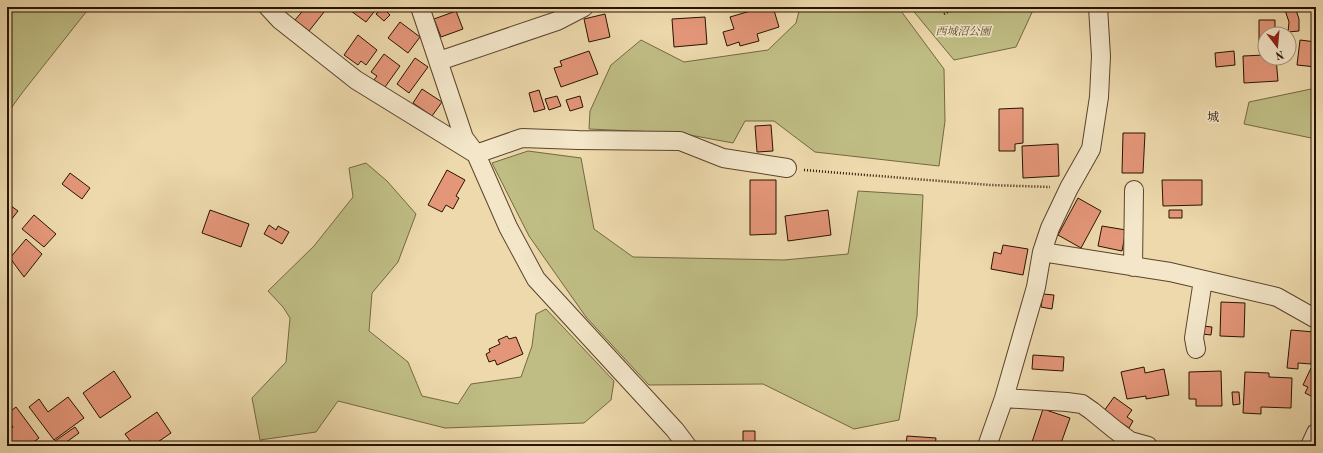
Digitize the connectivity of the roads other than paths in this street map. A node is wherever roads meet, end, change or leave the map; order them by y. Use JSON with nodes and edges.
{"nodes":[{"id":1,"x":268,"y":7,"type":"edge"},
{"id":2,"x":420,"y":7,"type":"edge"},
{"id":3,"x":584,"y":7,"type":"edge"},
{"id":4,"x":1098,"y":7,"type":"edge"},
{"id":5,"x":439,"y":61,"type":"junction"},
{"id":6,"x":476,"y":154,"type":"junction"},
{"id":7,"x":787,"y":168,"type":"road end"},
{"id":8,"x":1134,"y":190,"type":"dead end"},
{"id":9,"x":1042,"y":252,"type":"junction"},
{"id":10,"x":1133,"y":266,"type":"junction"},
{"id":11,"x":1203,"y":280,"type":"junction"},
{"id":12,"x":1316,"y":319,"type":"edge"},
{"id":13,"x":1196,"y":350,"type":"dead end"},
{"id":14,"x":1004,"y":398,"type":"junction"},
{"id":15,"x":1316,"y":433,"type":"edge"},
{"id":16,"x":687,"y":446,"type":"edge"},
{"id":17,"x":987,"y":446,"type":"edge"},
{"id":18,"x":1148,"y":446,"type":"edge"},
{"id":19,"x":1310,"y":446,"type":"edge"}],
"edges":[{"from":1,"to":6,"type":"street"},
{"from":2,"to":5,"type":"street"},
{"from":3,"to":5,"type":"street"},
{"from":4,"to":9,"type":"street"},
{"from":5,"to":6,"type":"street"},
{"from":6,"to":7,"type":"street"},
{"from":6,"to":16,"type":"street"},
{"from":8,"to":10,"type":"street"},
{"from":9,"to":10,"type":"street"},
{"from":9,"to":14,"type":"street"},
{"from":10,"to":11,"type":"street"},
{"from":11,"to":12,"type":"street"},
{"from":11,"to":13,"type":"street"},
{"from":14,"to":17,"type":"street"},
{"from":14,"to":18,"type":"street"},
{"from":15,"to":19,"type":"street"}]}
